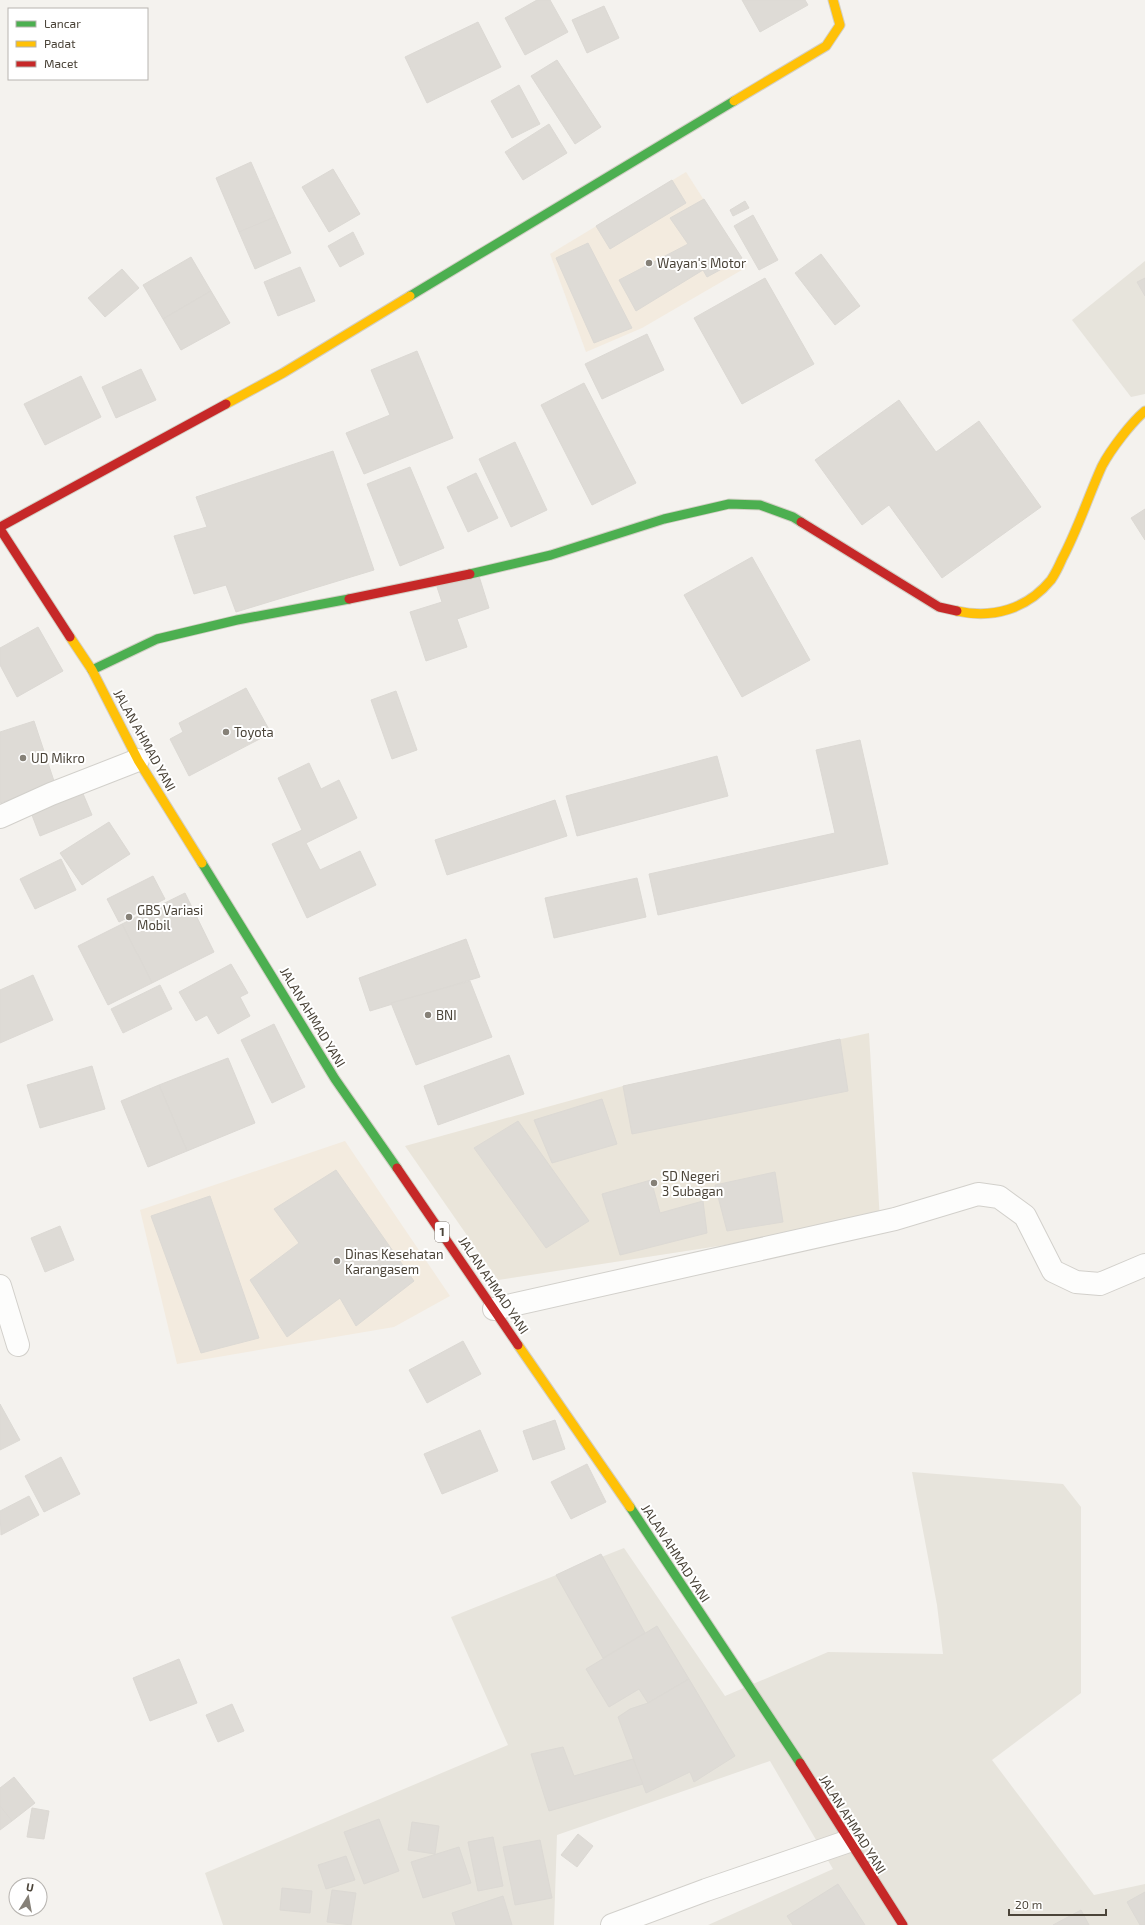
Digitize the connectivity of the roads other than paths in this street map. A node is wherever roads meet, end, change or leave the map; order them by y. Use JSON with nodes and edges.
{"nodes":[{"id":1,"x":833,"y":0,"type":"edge"},
{"id":2,"x":1145,"y":411,"type":"edge"},
{"id":3,"x":0,"y":528,"type":"edge"},
{"id":4,"x":92,"y":670,"type":"junction"},
{"id":5,"x":138,"y":760,"type":"junction"},
{"id":6,"x":0,"y":817,"type":"edge"},
{"id":7,"x":1145,"y":1265,"type":"edge"},
{"id":8,"x":0,"y":1286,"type":"edge"},
{"id":9,"x":494,"y":1309,"type":"junction"},
{"id":10,"x":18,"y":1346,"type":"dead end"},
{"id":11,"x":849,"y":1841,"type":"junction"},
{"id":12,"x":621,"y":1924,"type":"edge"},
{"id":13,"x":903,"y":1925,"type":"edge"}],
"edges":[{"from":1,"to":3,"type":"main road"},
{"from":2,"to":4,"type":"main road"},
{"from":3,"to":4,"type":"main road","name":"JALAN AHMAD YANI","number":"1"},
{"from":4,"to":5,"type":"main road","name":"JALAN AHMAD YANI","number":"1"},
{"from":5,"to":6,"type":"street"},
{"from":5,"to":9,"type":"main road","name":"JALAN AHMAD YANI","number":"1"},
{"from":7,"to":9,"type":"street"},
{"from":8,"to":10,"type":"street"},
{"from":9,"to":11,"type":"main road","name":"JALAN AHMAD YANI","number":"1"},
{"from":11,"to":12,"type":"street"},
{"from":11,"to":13,"type":"main road","name":"JALAN AHMAD YANI","number":"1"}]}
